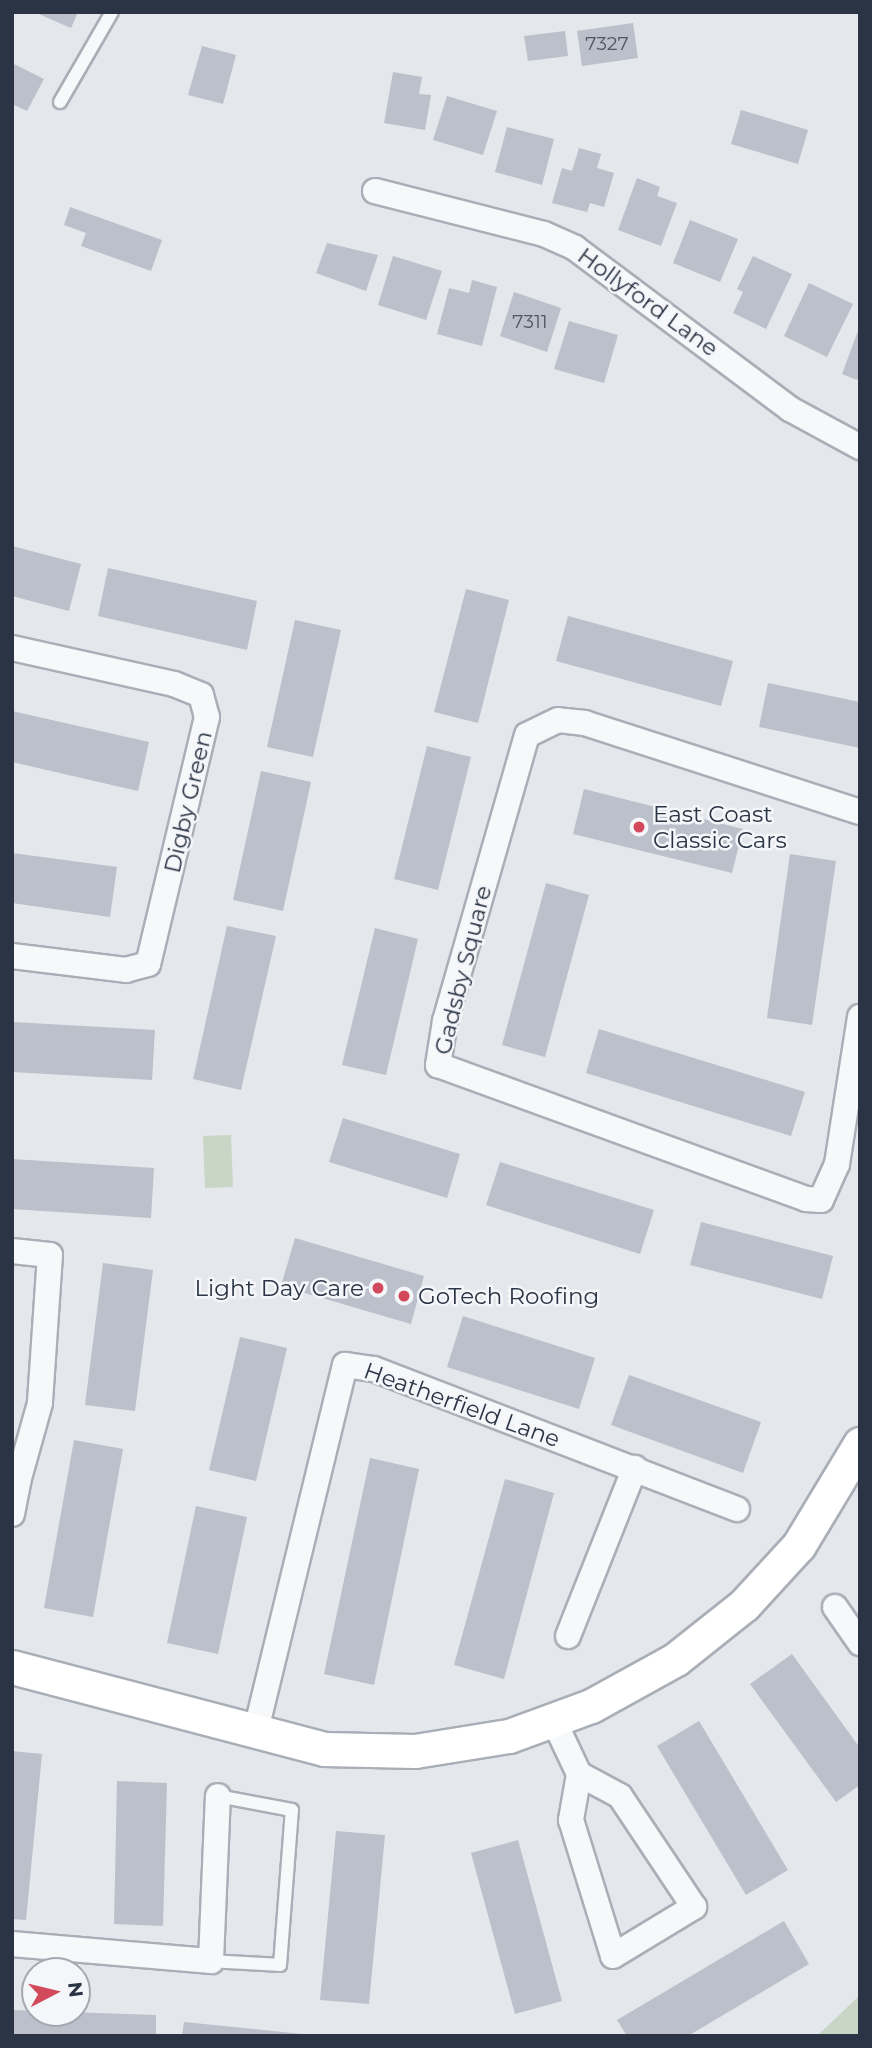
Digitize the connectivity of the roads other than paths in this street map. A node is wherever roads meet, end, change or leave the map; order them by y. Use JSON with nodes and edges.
{"nodes":[{"id":1,"x":112,"y":12,"type":"edge"},
{"id":2,"x":60,"y":102,"type":"dead end"},
{"id":3,"x":375,"y":191,"type":"dead end"},
{"id":4,"x":860,"y":447,"type":"edge"},
{"id":5,"x":12,"y":648,"type":"edge"},
{"id":6,"x":860,"y":812,"type":"edge"},
{"id":7,"x":12,"y":956,"type":"edge"},
{"id":8,"x":860,"y":1017,"type":"edge"},
{"id":9,"x":856,"y":1073,"type":"edge"},
{"id":10,"x":12,"y":1251,"type":"edge"},
{"id":11,"x":860,"y":1444,"type":"edge"},
{"id":12,"x":635,"y":1468,"type":"junction"},
{"id":13,"x":15,"y":1472,"type":"edge"},
{"id":14,"x":737,"y":1509,"type":"dead end"},
{"id":15,"x":12,"y":1514,"type":"edge"},
{"id":16,"x":835,"y":1607,"type":"dead end"},
{"id":17,"x":568,"y":1636,"type":"dead end"},
{"id":18,"x":860,"y":1643,"type":"edge"},
{"id":19,"x":12,"y":1667,"type":"edge"},
{"id":20,"x":554,"y":1721,"type":"junction"},
{"id":21,"x":255,"y":1734,"type":"junction"},
{"id":22,"x":579,"y":1774,"type":"junction"},
{"id":23,"x":218,"y":1796,"type":"joint"},
{"id":24,"x":12,"y":1944,"type":"edge"},
{"id":25,"x":211,"y":1961,"type":"junction"}],
"edges":[{"from":1,"to":2,"type":"lane"},
{"from":3,"to":4,"type":"street","name":"Hollyford Lane"},
{"from":5,"to":7,"type":"street","name":"Digby Green"},
{"from":6,"to":9,"type":"street","name":"Gadsby Square"},
{"from":8,"to":9,"type":"street","name":"Gadsby Square"},
{"from":10,"to":13,"type":"street"},
{"from":11,"to":20,"type":"street"},
{"from":12,"to":14,"type":"street","name":"Heatherfield Lane"},
{"from":12,"to":17,"type":"street"},
{"from":12,"to":21,"type":"street","name":"Heatherfield Lane"},
{"from":13,"to":15,"type":"street"},
{"from":16,"to":18,"type":"street"},
{"from":19,"to":21,"type":"street"},
{"from":20,"to":21,"type":"street"},
{"from":20,"to":22,"type":"street"},
{"from":22,"to":22,"type":"street"},
{"from":23,"to":25,"type":"street"},
{"from":23,"to":25,"type":"lane"},
{"from":24,"to":25,"type":"street"}]}
